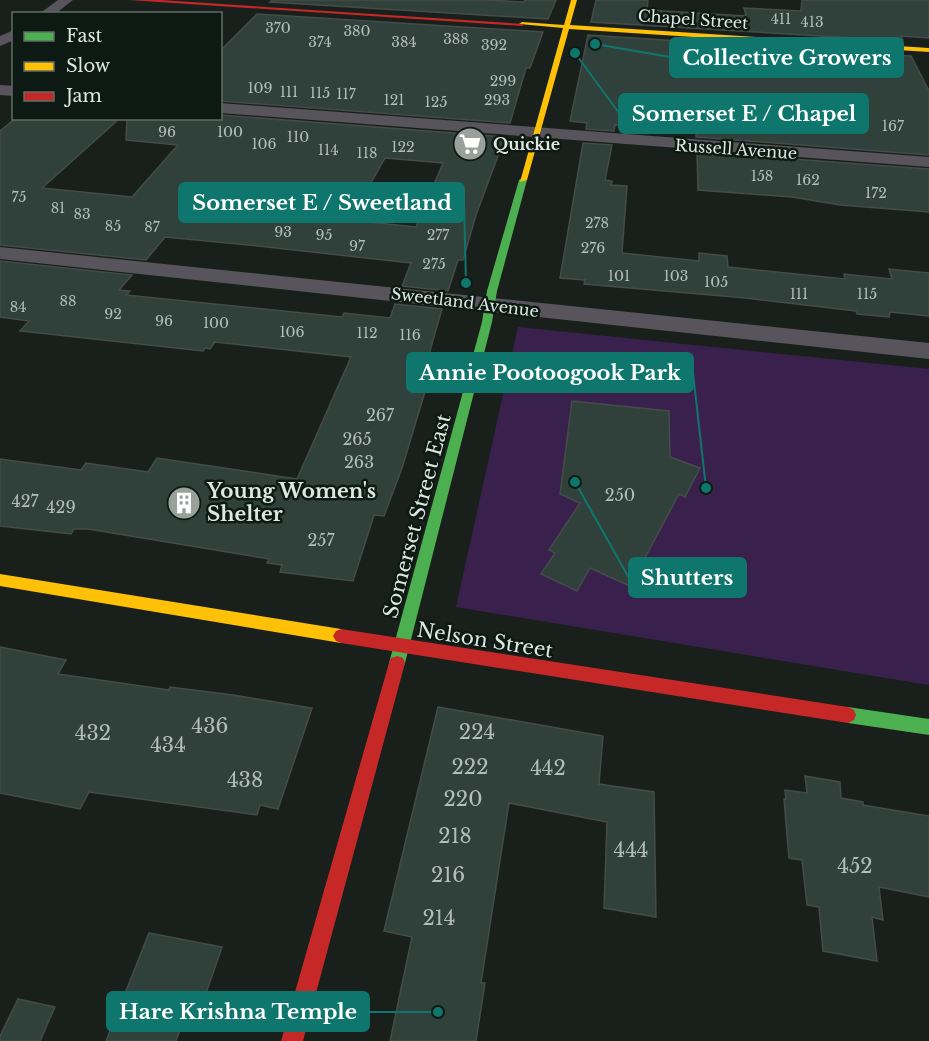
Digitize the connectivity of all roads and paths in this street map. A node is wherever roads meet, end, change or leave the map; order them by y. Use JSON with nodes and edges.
{"nodes":[{"id":1,"x":67,"y":0,"type":"edge"},
{"id":2,"x":132,"y":0,"type":"edge"},
{"id":3,"x":574,"y":0,"type":"edge"},
{"id":4,"x":48,"y":12,"type":"edge"},
{"id":5,"x":568,"y":27,"type":"junction"},
{"id":6,"x":929,"y":50,"type":"edge"},
{"id":7,"x":222,"y":108,"type":"edge"},
{"id":8,"x":537,"y":133,"type":"junction"},
{"id":9,"x":929,"y":162,"type":"edge"},
{"id":10,"x":0,"y":253,"type":"edge"},
{"id":11,"x":489,"y":304,"type":"junction"},
{"id":12,"x":929,"y":351,"type":"edge"},
{"id":13,"x":0,"y":580,"type":"edge"},
{"id":14,"x":402,"y":646,"type":"junction"},
{"id":15,"x":929,"y":727,"type":"edge"},
{"id":16,"x":292,"y":1041,"type":"edge"}],
"edges":[{"from":1,"to":4,"type":"street"},
{"from":2,"to":5,"type":"street","name":"Chapel Street"},
{"from":3,"to":5,"type":"street","name":"Somerset Street East"},
{"from":5,"to":6,"type":"street","name":"Chapel Street"},
{"from":5,"to":8,"type":"street","name":"Somerset Street East"},
{"from":7,"to":8,"type":"street","name":"Russell Avenue"},
{"from":8,"to":9,"type":"street","name":"Russell Avenue"},
{"from":8,"to":11,"type":"street","name":"Somerset Street East"},
{"from":10,"to":11,"type":"street","name":"Sweetland Avenue"},
{"from":11,"to":12,"type":"street","name":"Sweetland Avenue"},
{"from":11,"to":14,"type":"street","name":"Somerset Street East"},
{"from":13,"to":14,"type":"street","name":"Nelson Street"},
{"from":14,"to":15,"type":"street","name":"Nelson Street"},
{"from":14,"to":16,"type":"street","name":"Somerset Street East"}]}
